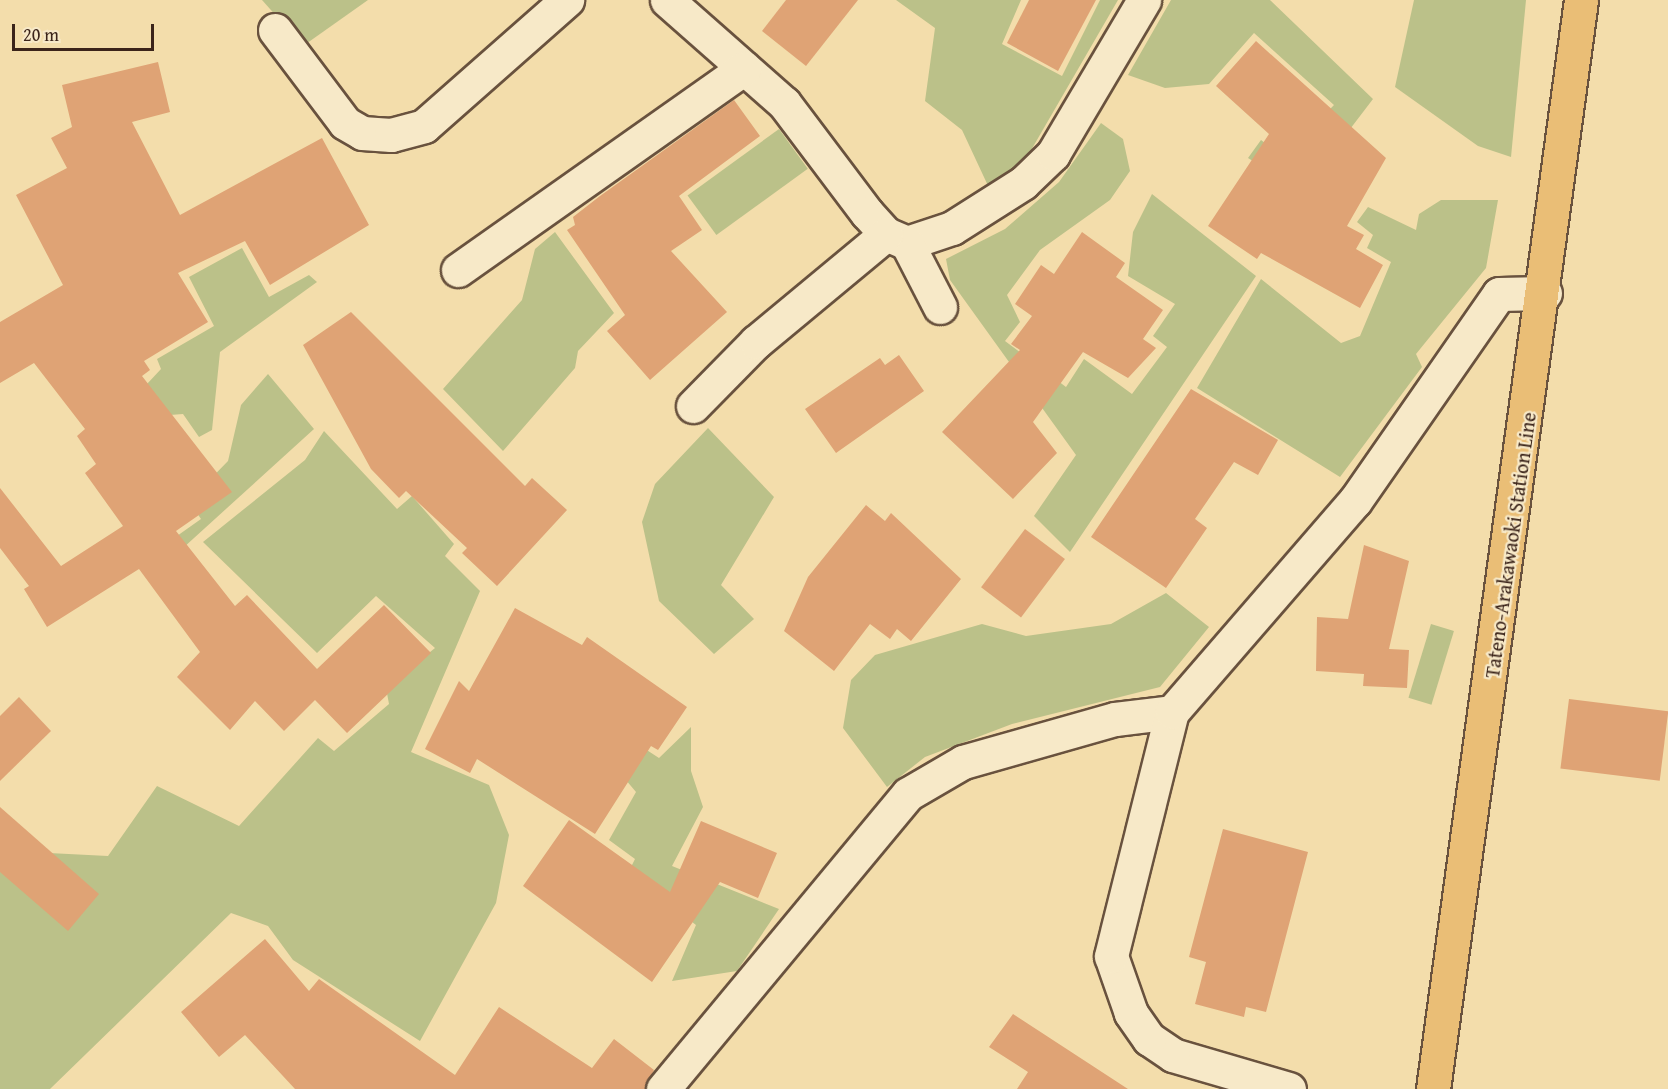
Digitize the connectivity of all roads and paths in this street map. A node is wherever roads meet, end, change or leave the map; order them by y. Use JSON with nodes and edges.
{"nodes":[{"id":1,"x":567,"y":0,"type":"edge"},
{"id":2,"x":667,"y":0,"type":"edge"},
{"id":3,"x":1144,"y":0,"type":"edge"},
{"id":4,"x":1581,"y":0,"type":"edge"},
{"id":5,"x":275,"y":30,"type":"dead end"},
{"id":6,"x":744,"y":68,"type":"junction"},
{"id":7,"x":897,"y":239,"type":"junction"},
{"id":8,"x":458,"y":270,"type":"dead end"},
{"id":9,"x":1545,"y":292,"type":"junction"},
{"id":10,"x":940,"y":307,"type":"dead end"},
{"id":11,"x":693,"y":406,"type":"dead end"},
{"id":12,"x":1172,"y":712,"type":"junction"},
{"id":13,"x":663,"y":1089,"type":"edge"},
{"id":14,"x":1289,"y":1089,"type":"edge"},
{"id":15,"x":1433,"y":1089,"type":"edge"}],
"edges":[{"from":1,"to":5,"type":"street"},
{"from":2,"to":6,"type":"street"},
{"from":3,"to":7,"type":"street"},
{"from":4,"to":9,"type":"main road","name":"Tateno-Arakawaoki Station Line"},
{"from":6,"to":7,"type":"street"},
{"from":6,"to":8,"type":"street"},
{"from":7,"to":10,"type":"street"},
{"from":7,"to":11,"type":"street"},
{"from":9,"to":12,"type":"street"},
{"from":9,"to":15,"type":"main road","name":"Tateno-Arakawaoki Station Line"},
{"from":12,"to":13,"type":"street"},
{"from":12,"to":14,"type":"street"}]}
